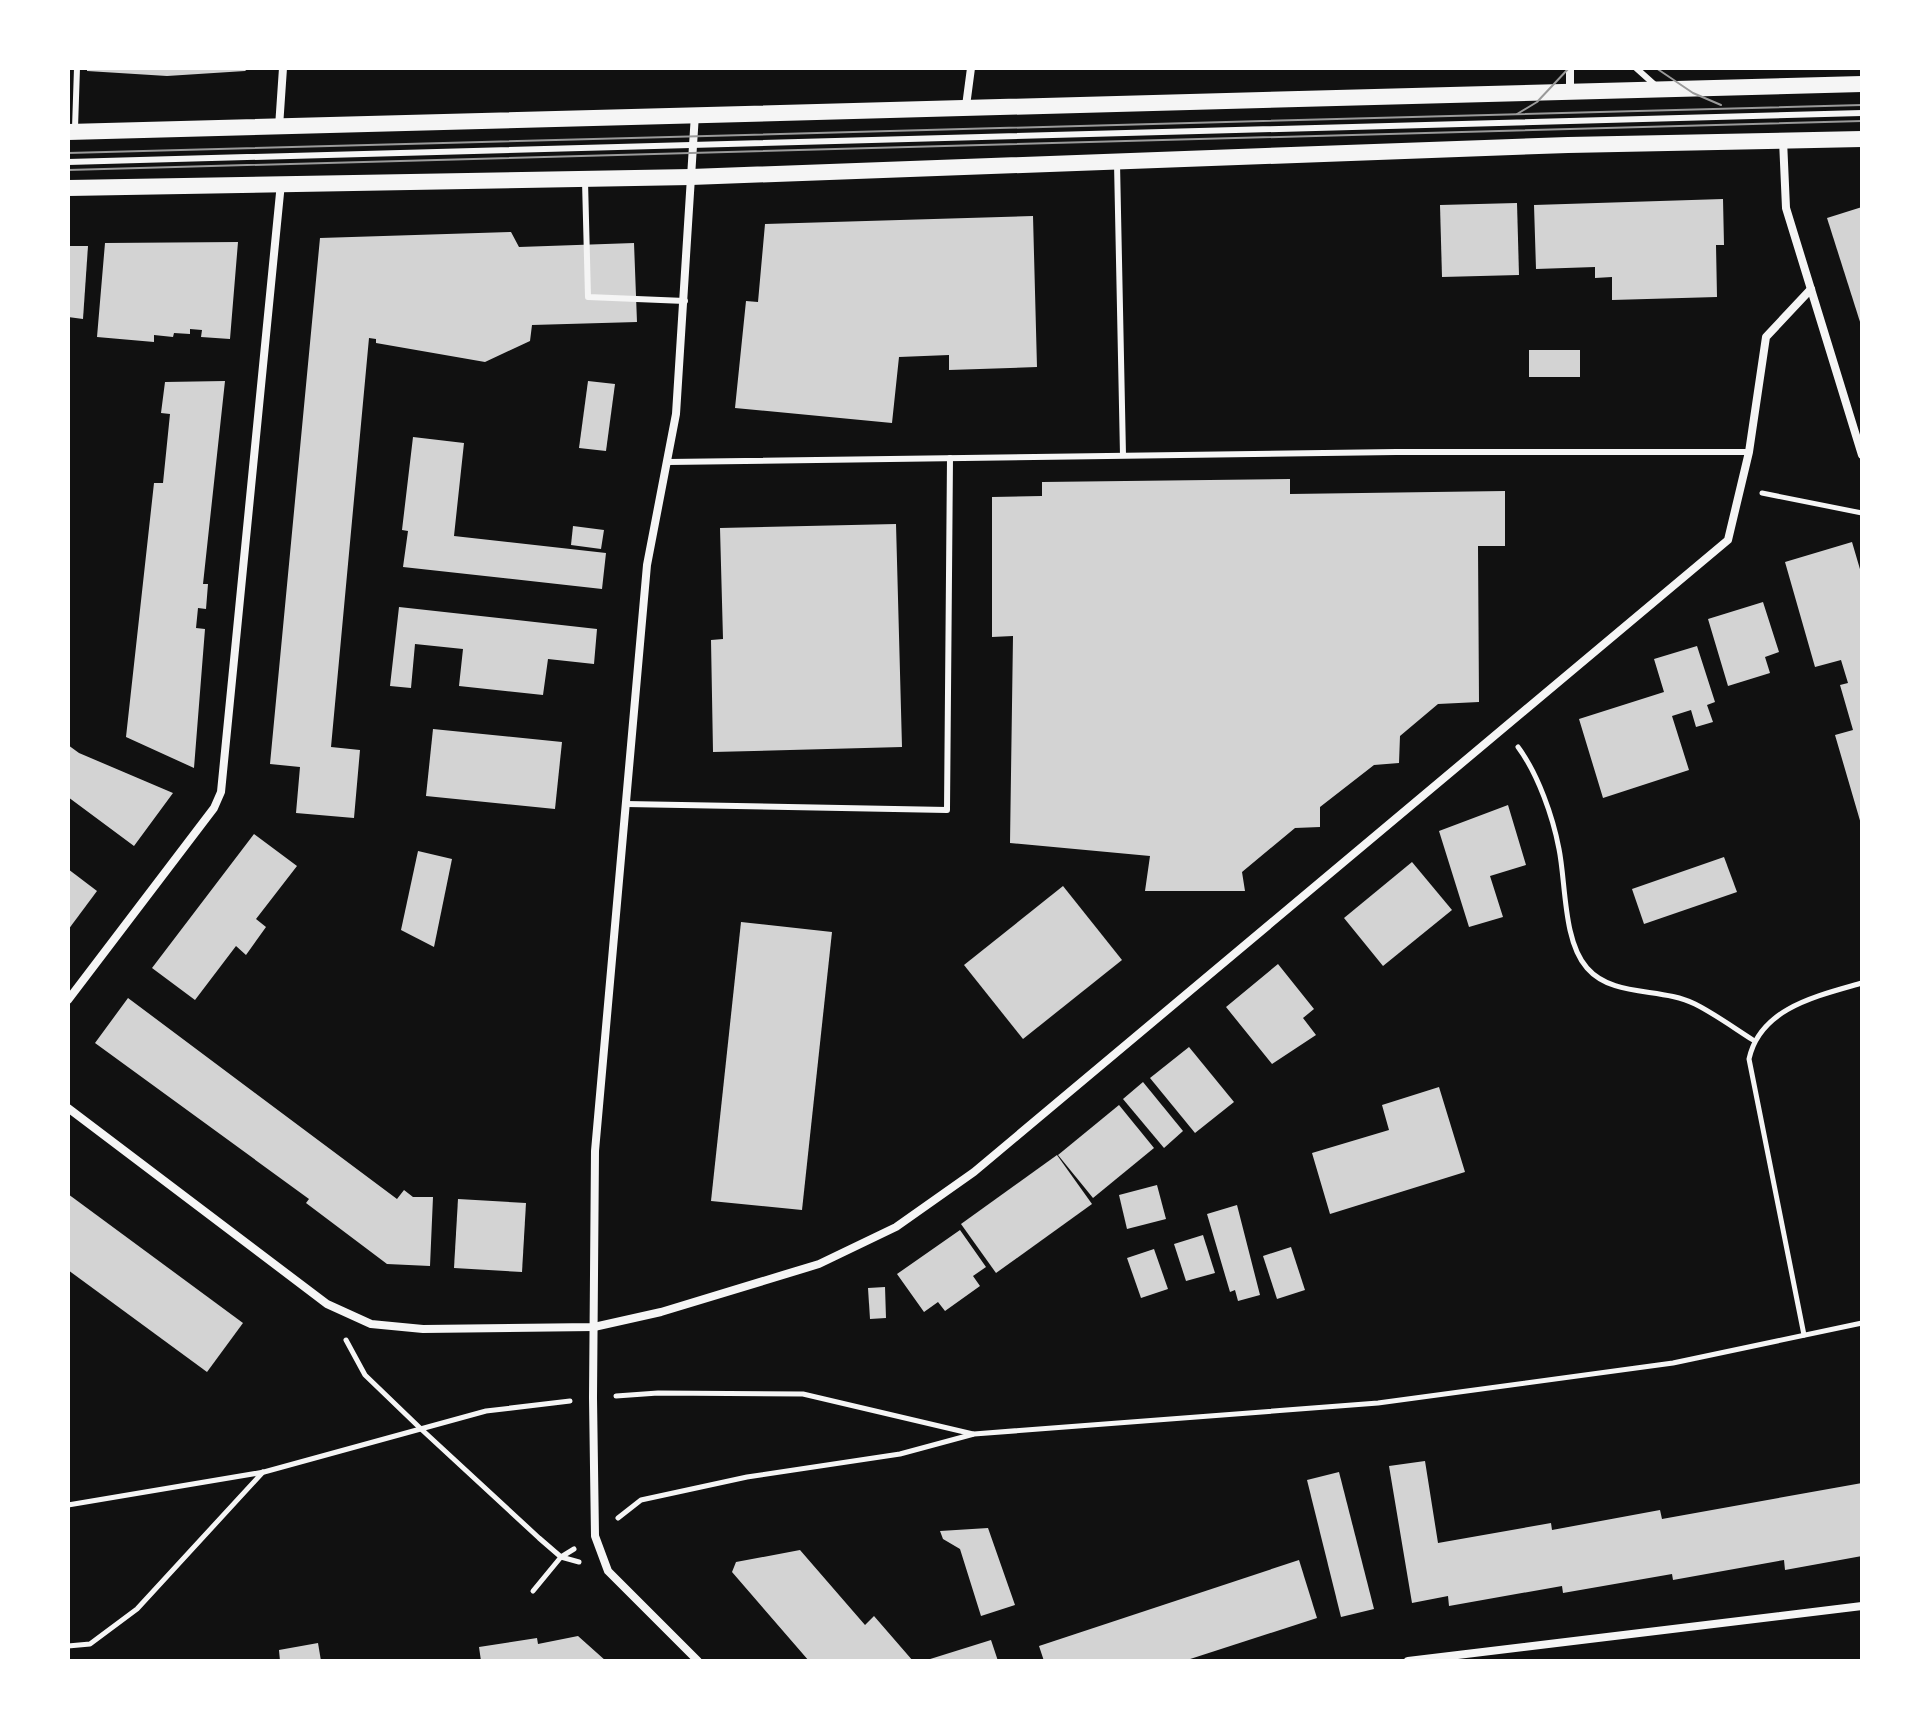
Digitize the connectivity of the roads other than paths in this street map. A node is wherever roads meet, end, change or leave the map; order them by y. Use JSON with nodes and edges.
{"nodes":[{"id":1,"x":77,"y":68,"type":"edge"},
{"id":2,"x":283,"y":68,"type":"edge"},
{"id":3,"x":971,"y":68,"type":"edge"},
{"id":4,"x":1570,"y":68,"type":"edge"},
{"id":5,"x":1636,"y":68,"type":"edge"},
{"id":6,"x":1862,"y":84,"type":"edge"},
{"id":7,"x":1661,"y":90,"type":"junction"},
{"id":8,"x":1570,"y":91,"type":"junction"},
{"id":9,"x":966,"y":106,"type":"junction"},
{"id":10,"x":695,"y":113,"type":"junction"},
{"id":11,"x":1862,"y":113,"type":"edge"},
{"id":12,"x":279,"y":128,"type":"junction"},
{"id":13,"x":71,"y":132,"type":"edge"},
{"id":14,"x":1862,"y":139,"type":"edge"},
{"id":15,"x":1783,"y":140,"type":"junction"},
{"id":16,"x":694,"y":146,"type":"junction"},
{"id":17,"x":68,"y":162,"type":"edge"},
{"id":18,"x":1117,"y":162,"type":"junction"},
{"id":19,"x":691,"y":177,"type":"junction"},
{"id":20,"x":585,"y":178,"type":"junction"},
{"id":21,"x":281,"y":182,"type":"junction"},
{"id":22,"x":68,"y":188,"type":"edge"},
{"id":23,"x":1811,"y":289,"type":"junction"},
{"id":24,"x":685,"y":301,"type":"junction"},
{"id":25,"x":1749,"y":452,"type":"junction"},
{"id":26,"x":1123,"y":455,"type":"junction"},
{"id":27,"x":1862,"y":455,"type":"edge"},
{"id":28,"x":950,"y":458,"type":"junction"},
{"id":29,"x":668,"y":462,"type":"junction"},
{"id":30,"x":626,"y":804,"type":"junction"},
{"id":31,"x":68,"y":1000,"type":"edge"},
{"id":32,"x":68,"y":1108,"type":"edge"},
{"id":33,"x":594,"y":1327,"type":"junction"},
{"id":34,"x":1862,"y":1606,"type":"edge"},
{"id":35,"x":698,"y":1661,"type":"edge"},
{"id":36,"x":1408,"y":1661,"type":"edge"}],
"edges":[{"from":1,"to":13,"type":"lane"},
{"from":2,"to":12,"type":"street"},
{"from":3,"to":9,"type":"street"},
{"from":4,"to":8,"type":"street"},
{"from":5,"to":7,"type":"lane"},
{"from":6,"to":7,"type":"main road"},
{"from":7,"to":8,"type":"main road"},
{"from":8,"to":9,"type":"main road"},
{"from":9,"to":10,"type":"main road"},
{"from":10,"to":12,"type":"main road"},
{"from":10,"to":16,"type":"street"},
{"from":11,"to":16,"type":"lane"},
{"from":12,"to":13,"type":"main road"},
{"from":14,"to":15,"type":"main road"},
{"from":15,"to":18,"type":"main road"},
{"from":15,"to":23,"type":"street"},
{"from":16,"to":17,"type":"lane"},
{"from":16,"to":19,"type":"street"},
{"from":18,"to":19,"type":"main road"},
{"from":18,"to":26,"type":"lane"},
{"from":19,"to":20,"type":"main road"},
{"from":19,"to":24,"type":"street"},
{"from":20,"to":21,"type":"main road"},
{"from":20,"to":24,"type":"lane"},
{"from":21,"to":22,"type":"main road"},
{"from":21,"to":31,"type":"street"},
{"from":23,"to":25,"type":"street"},
{"from":23,"to":27,"type":"street"},
{"from":24,"to":29,"type":"street"},
{"from":25,"to":26,"type":"lane"},
{"from":25,"to":33,"type":"street"},
{"from":26,"to":28,"type":"lane"},
{"from":28,"to":29,"type":"lane"},
{"from":28,"to":30,"type":"lane"},
{"from":29,"to":30,"type":"street"},
{"from":30,"to":33,"type":"street"},
{"from":32,"to":33,"type":"street"},
{"from":33,"to":35,"type":"street"},
{"from":34,"to":36,"type":"street"}]}
